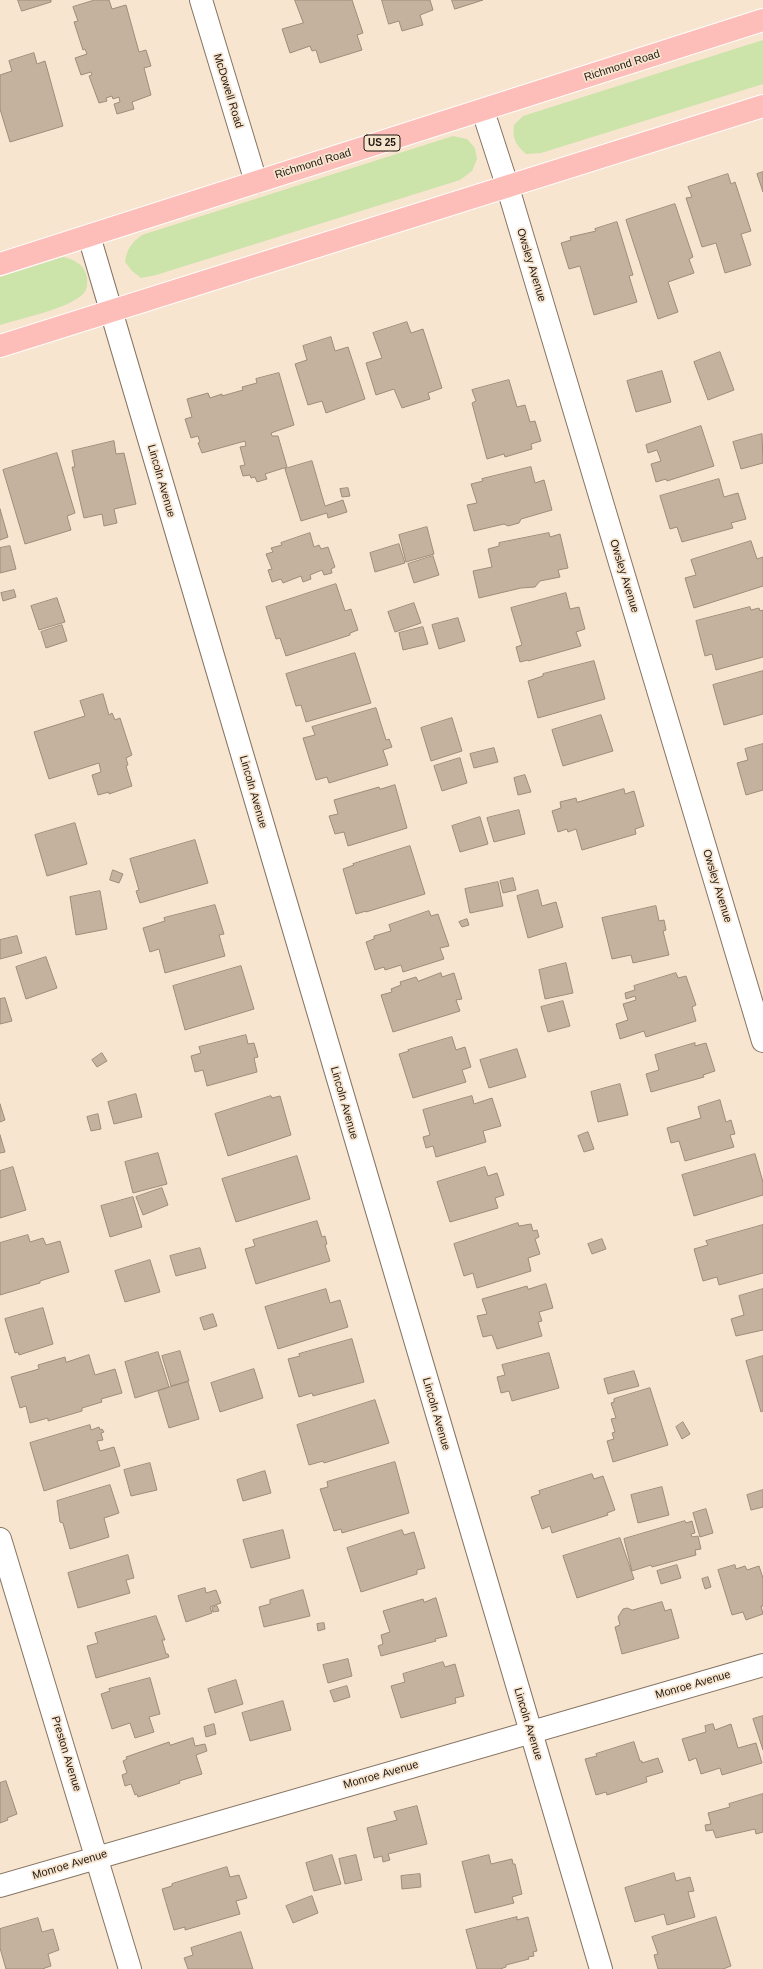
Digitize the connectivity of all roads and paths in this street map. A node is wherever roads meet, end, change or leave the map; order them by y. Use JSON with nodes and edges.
{"nodes":[{"id":1,"x":201,"y":0,"type":"edge"},
{"id":2,"x":763,"y":20,"type":"edge"},
{"id":3,"x":763,"y":106,"type":"edge"},
{"id":4,"x":483,"y":111,"type":"junction"},
{"id":5,"x":256,"y":182,"type":"junction"},
{"id":6,"x":508,"y":188,"type":"junction"},
{"id":7,"x":89,"y":236,"type":"junction"},
{"id":8,"x":0,"y":264,"type":"edge"},
{"id":9,"x":111,"y":311,"type":"junction"},
{"id":10,"x":0,"y":346,"type":"edge"},
{"id":11,"x":763,"y":1041,"type":"edge"},
{"id":12,"x":0,"y":1539,"type":"edge"},
{"id":13,"x":763,"y":1665,"type":"edge"},
{"id":14,"x":530,"y":1732,"type":"junction"},
{"id":15,"x":97,"y":1857,"type":"junction"},
{"id":16,"x":0,"y":1886,"type":"edge"},
{"id":17,"x":130,"y":1969,"type":"edge"},
{"id":18,"x":601,"y":1969,"type":"edge"}],
"edges":[{"from":1,"to":5,"type":"street","name":"McDowell Road"},
{"from":2,"to":4,"type":"main road","name":"Richmond Road","number":"US 25"},
{"from":3,"to":6,"type":"main road"},
{"from":4,"to":5,"type":"main road","name":"Richmond Road","number":"US 25"},
{"from":4,"to":6,"type":"street","name":"Owsley Avenue"},
{"from":5,"to":7,"type":"main road","name":"Richmond Road","number":"US 25"},
{"from":6,"to":9,"type":"main road"},
{"from":6,"to":11,"type":"street","name":"Owsley Avenue"},
{"from":7,"to":8,"type":"main road","name":"Richmond Road","number":"US 25"},
{"from":7,"to":9,"type":"street","name":"Lincoln Avenue"},
{"from":9,"to":10,"type":"main road"},
{"from":9,"to":14,"type":"street","name":"Lincoln Avenue"},
{"from":12,"to":15,"type":"street","name":"Preston Avenue"},
{"from":13,"to":14,"type":"street","name":"Monroe Avenue"},
{"from":14,"to":15,"type":"street","name":"Monroe Avenue"},
{"from":14,"to":18,"type":"street","name":"Lincoln Avenue"},
{"from":15,"to":16,"type":"street","name":"Monroe Avenue"},
{"from":15,"to":17,"type":"street","name":"Preston Avenue"}]}
